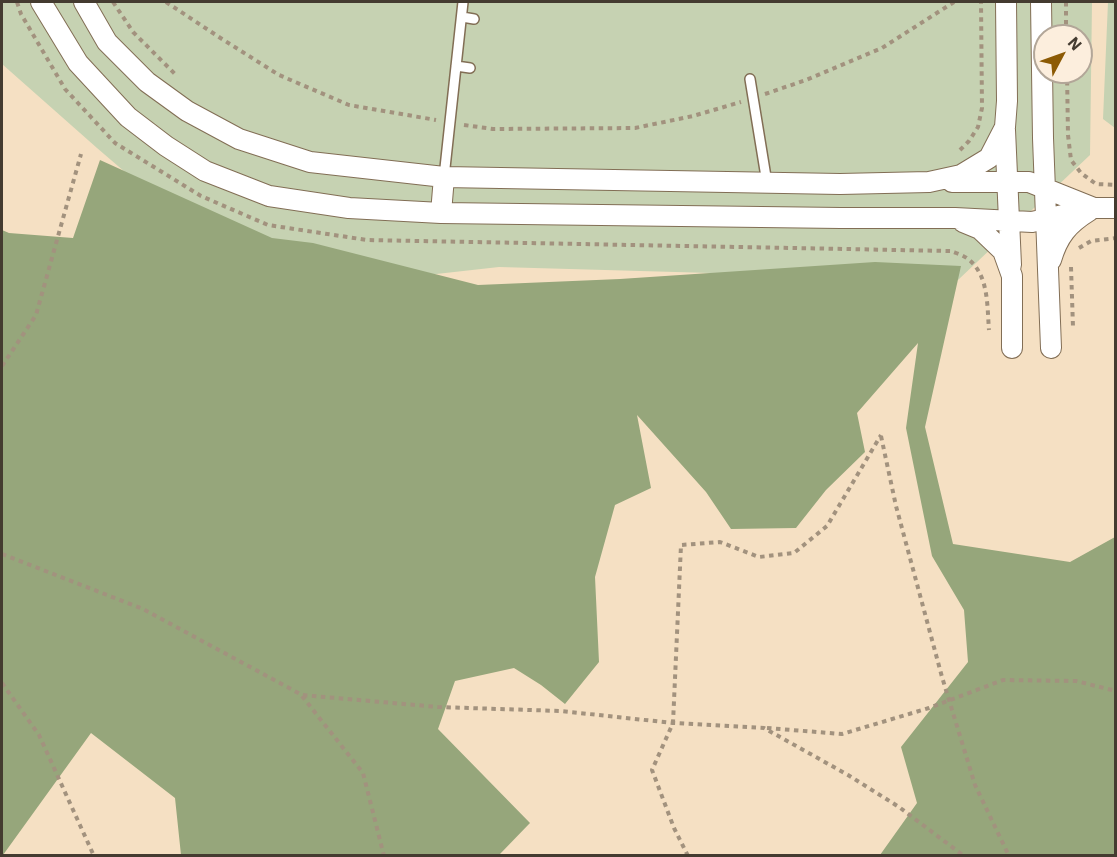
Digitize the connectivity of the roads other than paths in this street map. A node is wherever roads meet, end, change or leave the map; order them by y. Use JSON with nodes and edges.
{"nodes":[{"id":1,"x":41,"y":2,"type":"edge"},
{"id":2,"x":84,"y":2,"type":"edge"},
{"id":3,"x":463,"y":2,"type":"edge"},
{"id":4,"x":1006,"y":2,"type":"edge"},
{"id":5,"x":1041,"y":2,"type":"edge"},
{"id":6,"x":462,"y":17,"type":"junction"},
{"id":7,"x":474,"y":19,"type":"dead end"},
{"id":8,"x":456,"y":66,"type":"junction"},
{"id":9,"x":470,"y":68,"type":"dead end"},
{"id":10,"x":750,"y":79,"type":"dead end"},
{"id":11,"x":1005,"y":127,"type":"junction"},
{"id":12,"x":1043,"y":138,"type":"junction"},
{"id":13,"x":444,"y":177,"type":"junction"},
{"id":14,"x":767,"y":183,"type":"junction"},
{"id":15,"x":929,"y":183,"type":"junction"},
{"id":16,"x":1037,"y":185,"type":"junction"},
{"id":17,"x":1008,"y":191,"type":"junction"},
{"id":18,"x":1094,"y":208,"type":"junction"},
{"id":19,"x":1116,"y":208,"type":"edge"},
{"id":20,"x":441,"y":213,"type":"junction"},
{"id":21,"x":766,"y":217,"type":"junction"},
{"id":22,"x":955,"y":218,"type":"junction"},
{"id":23,"x":1009,"y":220,"type":"junction"},
{"id":24,"x":1039,"y":220,"type":"junction"},
{"id":25,"x":1012,"y":276,"type":"junction"},
{"id":26,"x":1048,"y":277,"type":"junction"},
{"id":27,"x":1012,"y":348,"type":"dead end"},
{"id":28,"x":1051,"y":348,"type":"dead end"}],
"edges":[{"from":1,"to":20,"type":"street"},
{"from":2,"to":13,"type":"street"},
{"from":3,"to":6,"type":"lane"},
{"from":4,"to":11,"type":"street"},
{"from":5,"to":12,"type":"street"},
{"from":6,"to":7,"type":"lane"},
{"from":6,"to":8,"type":"lane"},
{"from":8,"to":9,"type":"lane"},
{"from":8,"to":13,"type":"lane"},
{"from":10,"to":14,"type":"lane"},
{"from":11,"to":15,"type":"street"},
{"from":11,"to":17,"type":"street"},
{"from":12,"to":16,"type":"street"},
{"from":12,"to":18,"type":"street"},
{"from":13,"to":14,"type":"street"},
{"from":13,"to":20,"type":"street"},
{"from":14,"to":15,"type":"street"},
{"from":14,"to":21,"type":"street"},
{"from":15,"to":17,"type":"street"},
{"from":16,"to":17,"type":"street"},
{"from":16,"to":18,"type":"street"},
{"from":16,"to":24,"type":"street"},
{"from":17,"to":22,"type":"street"},
{"from":17,"to":23,"type":"street"},
{"from":17,"to":24,"type":"street"},
{"from":18,"to":19,"type":"street"},
{"from":18,"to":24,"type":"street"},
{"from":18,"to":26,"type":"street"},
{"from":20,"to":21,"type":"street"},
{"from":21,"to":22,"type":"street"},
{"from":22,"to":23,"type":"street"},
{"from":22,"to":25,"type":"street"},
{"from":23,"to":24,"type":"street"},
{"from":23,"to":25,"type":"street"},
{"from":24,"to":26,"type":"street"},
{"from":25,"to":27,"type":"street"},
{"from":26,"to":28,"type":"street"}]}
